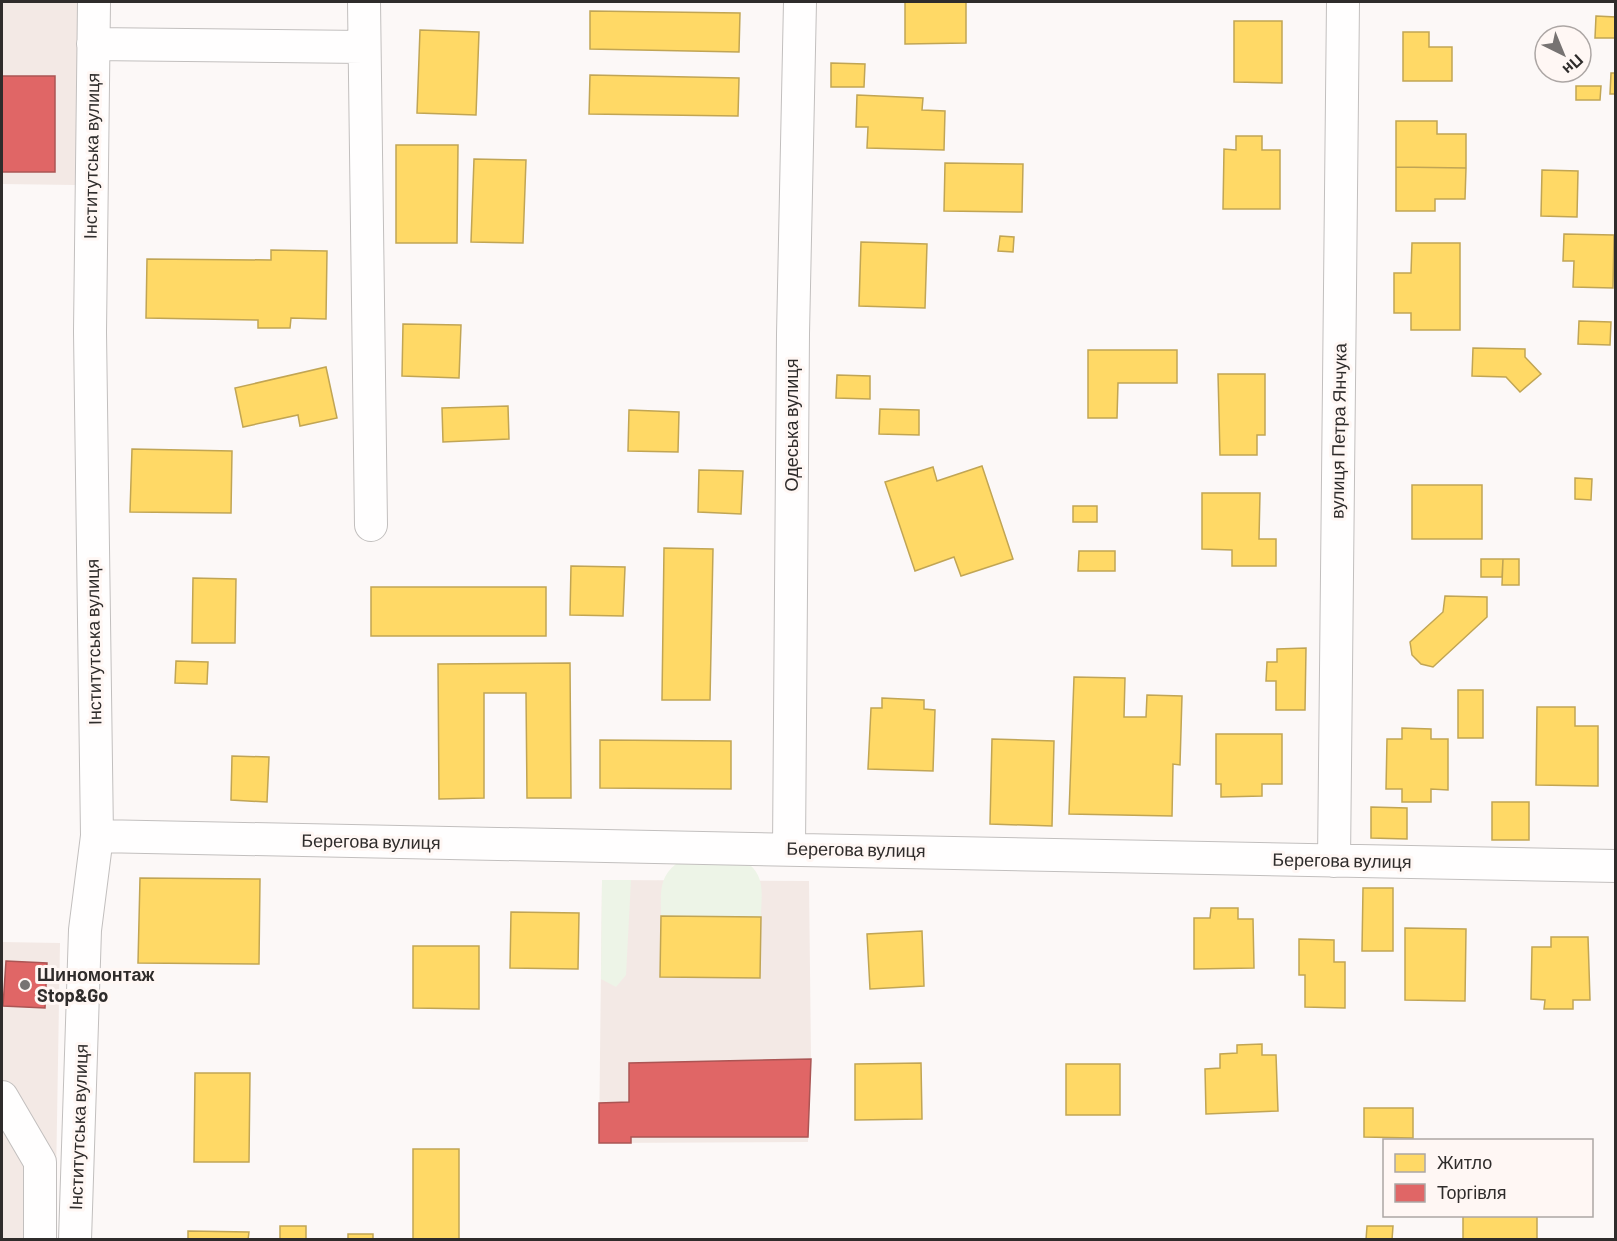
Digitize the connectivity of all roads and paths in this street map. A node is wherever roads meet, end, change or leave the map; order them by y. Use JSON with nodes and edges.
{"nodes":[{"id":1,"x":94,"y":2,"type":"edge"},
{"id":2,"x":364,"y":2,"type":"edge"},
{"id":3,"x":800,"y":2,"type":"edge"},
{"id":4,"x":1343,"y":2,"type":"edge"},
{"id":5,"x":93,"y":44,"type":"junction"},
{"id":6,"x":363,"y":47,"type":"junction"},
{"id":7,"x":371,"y":525,"type":"dead end"},
{"id":8,"x":97,"y":837,"type":"junction"},
{"id":9,"x":789,"y":849,"type":"junction"},
{"id":10,"x":1334,"y":861,"type":"junction"},
{"id":11,"x":1616,"y":866,"type":"edge"},
{"id":12,"x":2,"y":1097,"type":"edge"},
{"id":13,"x":40,"y":1239,"type":"edge"},
{"id":14,"x":75,"y":1239,"type":"edge"}],
"edges":[{"from":1,"to":5,"type":"street","name":"Інститутська вулиця"},
{"from":2,"to":6,"type":"street"},
{"from":3,"to":9,"type":"street","name":"Одеська вулиця"},
{"from":4,"to":10,"type":"street","name":"вулиця Петра Янчука"},
{"from":5,"to":6,"type":"street"},
{"from":5,"to":8,"type":"street","name":"Інститутська вулиця"},
{"from":6,"to":7,"type":"street"},
{"from":8,"to":9,"type":"street","name":"Берегова вулиця"},
{"from":8,"to":14,"type":"street","name":"Інститутська вулиця"},
{"from":9,"to":10,"type":"street","name":"Берегова вулиця"},
{"from":10,"to":11,"type":"street","name":"Берегова вулиця"},
{"from":12,"to":13,"type":"street"}]}
